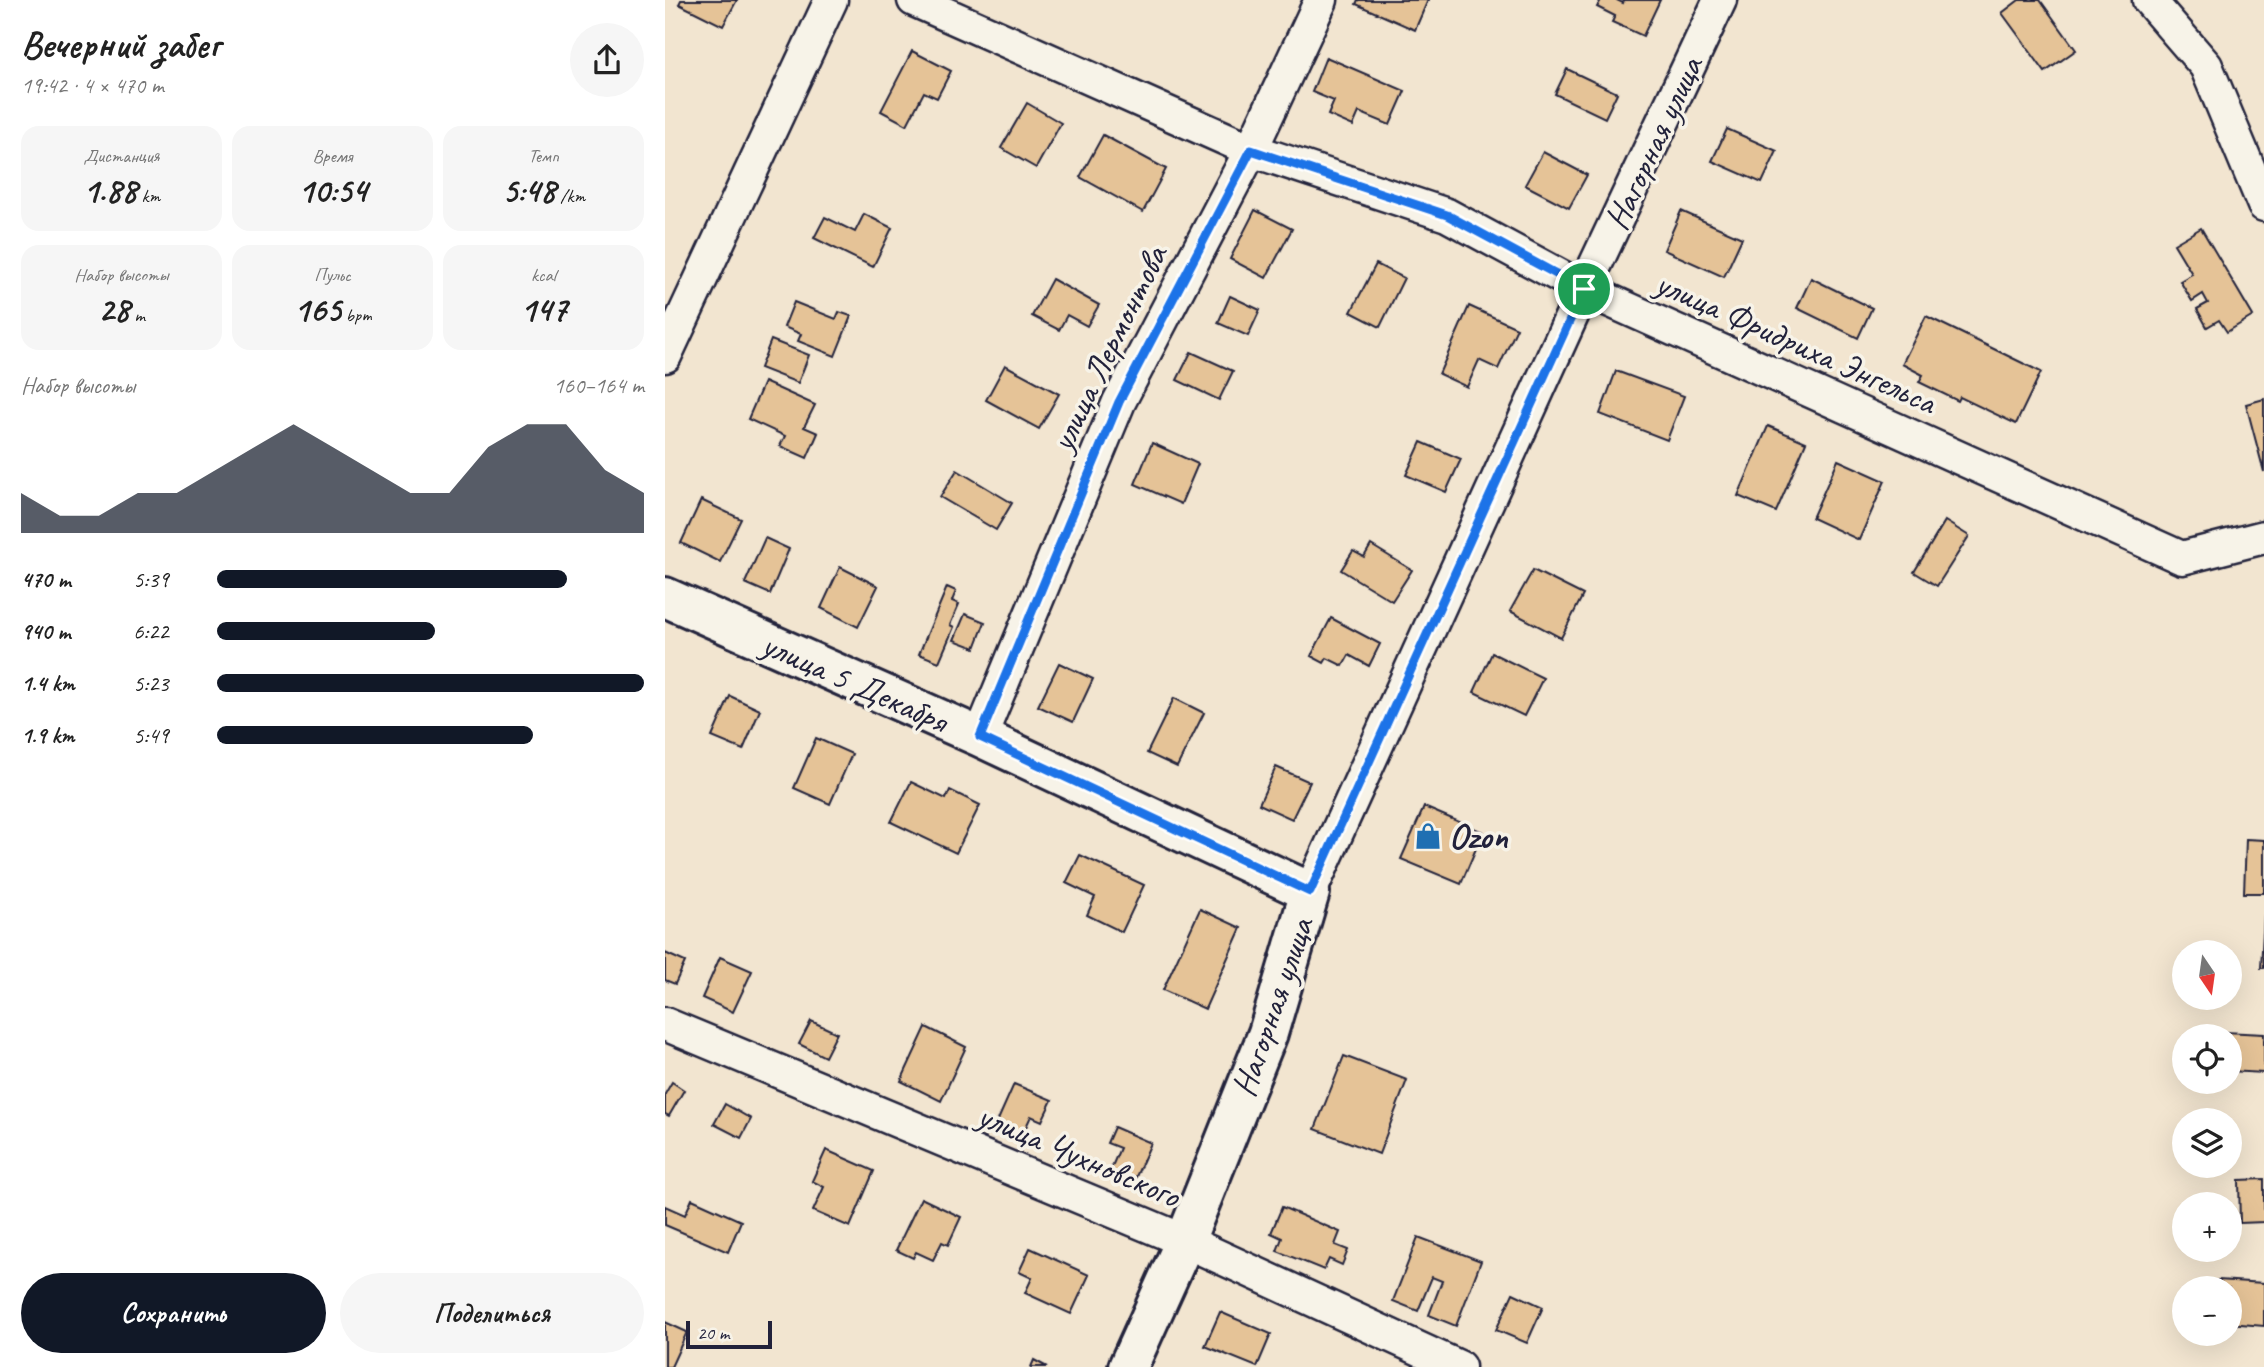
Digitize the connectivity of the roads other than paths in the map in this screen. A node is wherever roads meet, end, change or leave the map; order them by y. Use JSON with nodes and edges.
{"nodes":[{"id":1,"x":831,"y":0,"type":"edge"},
{"id":2,"x":914,"y":0,"type":"edge"},
{"id":3,"x":1321,"y":0,"type":"edge"},
{"id":4,"x":1720,"y":0,"type":"edge"},
{"id":5,"x":2149,"y":0,"type":"edge"},
{"id":6,"x":1251,"y":150,"type":"junction"},
{"id":7,"x":2264,"y":205,"type":"edge"},
{"id":8,"x":1584,"y":289,"type":"junction"},
{"id":9,"x":665,"y":356,"type":"edge"},
{"id":10,"x":2264,"y":537,"type":"edge"},
{"id":11,"x":665,"y":597,"type":"edge"},
{"id":12,"x":980,"y":737,"type":"junction"},
{"id":13,"x":1310,"y":892,"type":"junction"},
{"id":14,"x":665,"y":1024,"type":"edge"},
{"id":15,"x":1185,"y":1241,"type":"junction"},
{"id":16,"x":1128,"y":1367,"type":"edge"},
{"id":17,"x":1459,"y":1367,"type":"edge"}],
"edges":[{"from":1,"to":9,"type":"street"},
{"from":2,"to":6,"type":"street","name":"улица Фридриха Энгельса"},
{"from":3,"to":6,"type":"street","name":"улица Лермонтова"},
{"from":4,"to":8,"type":"street","name":"Нагорная улица"},
{"from":5,"to":7,"type":"street"},
{"from":6,"to":8,"type":"street","name":"улица Фридриха Энгельса"},
{"from":6,"to":12,"type":"street","name":"улица Лермонтова"},
{"from":8,"to":10,"type":"street","name":"улица Фридриха Энгельса"},
{"from":8,"to":13,"type":"street","name":"Нагорная улица"},
{"from":11,"to":12,"type":"street","name":"улица 5 Декабря"},
{"from":12,"to":13,"type":"street","name":"улица 5 Декабря"},
{"from":13,"to":15,"type":"street","name":"Нагорная улица"},
{"from":14,"to":15,"type":"street","name":"улица Чухновского"},
{"from":15,"to":16,"type":"street","name":"Нагорная улица"},
{"from":15,"to":17,"type":"street","name":"улица Чухновского"}]}
